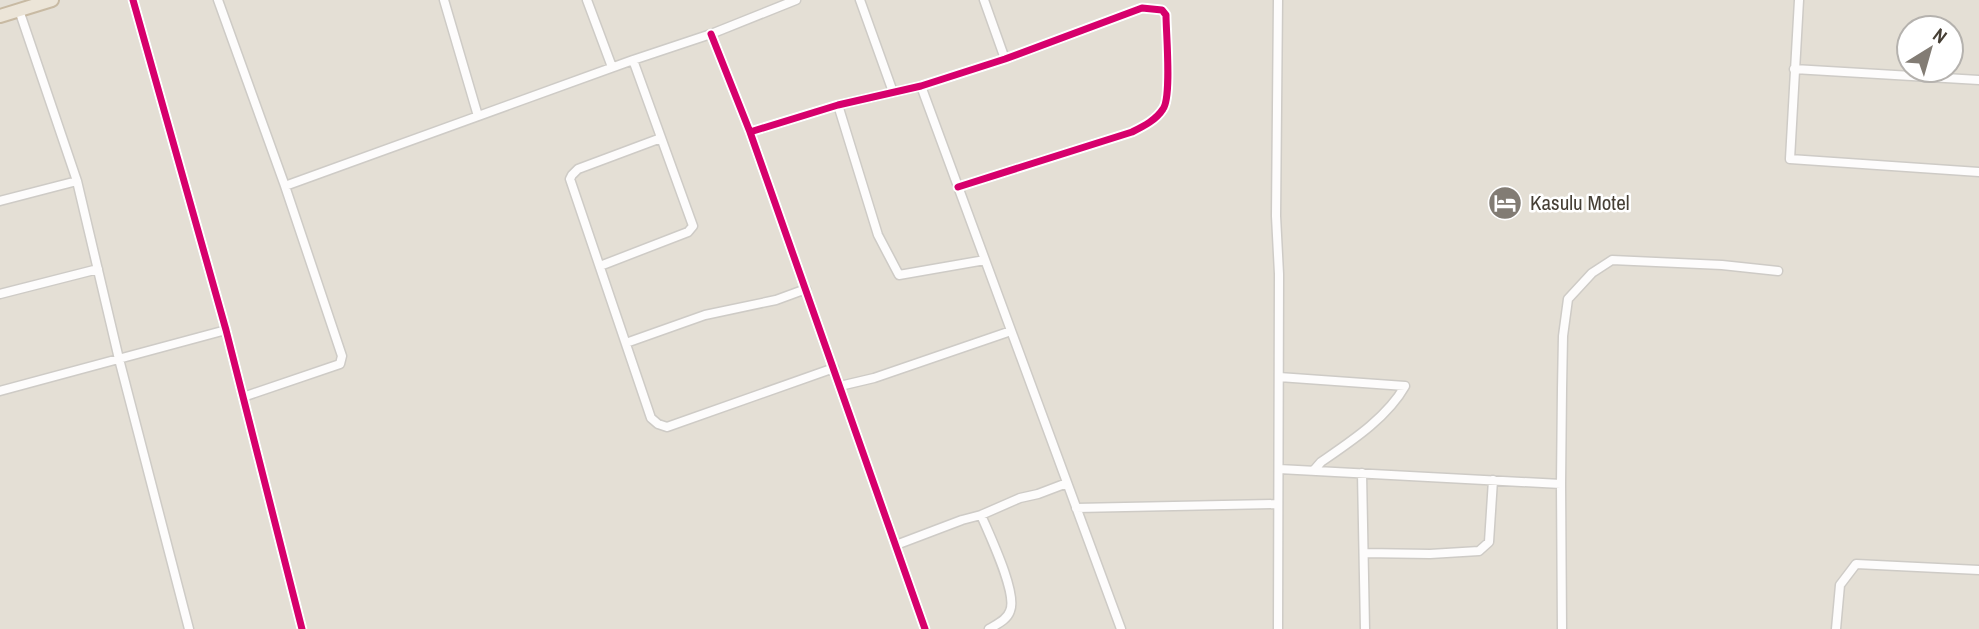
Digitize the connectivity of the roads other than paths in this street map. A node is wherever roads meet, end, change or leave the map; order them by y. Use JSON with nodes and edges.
{"nodes":[{"id":1,"x":52,"y":0,"type":"edge"},
{"id":2,"x":133,"y":0,"type":"edge"},
{"id":3,"x":218,"y":0,"type":"edge"},
{"id":4,"x":444,"y":0,"type":"edge"},
{"id":5,"x":587,"y":0,"type":"edge"},
{"id":6,"x":796,"y":0,"type":"edge"},
{"id":7,"x":860,"y":0,"type":"edge"},
{"id":8,"x":984,"y":0,"type":"edge"},
{"id":9,"x":1278,"y":0,"type":"edge"},
{"id":10,"x":1799,"y":0,"type":"edge"},
{"id":11,"x":19,"y":10,"type":"junction"},
{"id":12,"x":0,"y":16,"type":"edge"},
{"id":13,"x":710,"y":34,"type":"junction"},
{"id":14,"x":1005,"y":59,"type":"junction"},
{"id":15,"x":633,"y":60,"type":"junction"},
{"id":16,"x":612,"y":67,"type":"junction"},
{"id":17,"x":1794,"y":69,"type":"junction"},
{"id":18,"x":1979,"y":80,"type":"edge"},
{"id":19,"x":920,"y":86,"type":"junction"},
{"id":20,"x":893,"y":92,"type":"junction"},
{"id":21,"x":838,"y":105,"type":"junction"},
{"id":22,"x":478,"y":116,"type":"junction"},
{"id":23,"x":750,"y":132,"type":"junction"},
{"id":24,"x":661,"y":138,"type":"junction"},
{"id":25,"x":1979,"y":172,"type":"edge"},
{"id":26,"x":77,"y":181,"type":"junction"},
{"id":27,"x":285,"y":186,"type":"junction"},
{"id":28,"x":958,"y":187,"type":"junction"},
{"id":29,"x":0,"y":201,"type":"edge"},
{"id":30,"x":985,"y":260,"type":"junction"},
{"id":31,"x":600,"y":266,"type":"junction"},
{"id":32,"x":98,"y":269,"type":"junction"},
{"id":33,"x":1777,"y":271,"type":"dead end"},
{"id":34,"x":806,"y":289,"type":"junction"},
{"id":35,"x":0,"y":294,"type":"edge"},
{"id":36,"x":226,"y":330,"type":"junction"},
{"id":37,"x":1011,"y":331,"type":"junction"},
{"id":38,"x":626,"y":343,"type":"junction"},
{"id":39,"x":120,"y":359,"type":"junction"},
{"id":40,"x":834,"y":368,"type":"junction"},
{"id":41,"x":1279,"y":377,"type":"junction"},
{"id":42,"x":840,"y":386,"type":"junction"},
{"id":43,"x":0,"y":391,"type":"edge"},
{"id":44,"x":243,"y":397,"type":"junction"},
{"id":45,"x":1279,"y":468,"type":"junction"},
{"id":46,"x":1314,"y":471,"type":"junction"},
{"id":47,"x":1362,"y":473,"type":"junction"},
{"id":48,"x":1493,"y":480,"type":"junction"},
{"id":49,"x":1067,"y":483,"type":"junction"},
{"id":50,"x":1561,"y":484,"type":"junction"},
{"id":51,"x":1279,"y":504,"type":"junction"},
{"id":52,"x":1076,"y":508,"type":"junction"},
{"id":53,"x":981,"y":515,"type":"junction"},
{"id":54,"x":896,"y":545,"type":"junction"},
{"id":55,"x":1364,"y":553,"type":"junction"},
{"id":56,"x":1979,"y":570,"type":"edge"},
{"id":57,"x":189,"y":629,"type":"edge"},
{"id":58,"x":302,"y":629,"type":"edge"},
{"id":59,"x":925,"y":629,"type":"edge"},
{"id":60,"x":989,"y":629,"type":"edge"},
{"id":61,"x":1121,"y":629,"type":"edge"},
{"id":62,"x":1278,"y":629,"type":"edge"},
{"id":63,"x":1365,"y":629,"type":"edge"},
{"id":64,"x":1562,"y":629,"type":"edge"},
{"id":65,"x":1836,"y":629,"type":"edge"}],
"edges":[{"from":1,"to":11,"type":"highway"},
{"from":2,"to":36,"type":"street"},
{"from":3,"to":27,"type":"street"},
{"from":4,"to":22,"type":"street"},
{"from":5,"to":16,"type":"street"},
{"from":6,"to":13,"type":"street"},
{"from":7,"to":20,"type":"street"},
{"from":8,"to":14,"type":"street"},
{"from":9,"to":41,"type":"street"},
{"from":10,"to":17,"type":"street"},
{"from":11,"to":12,"type":"highway"},
{"from":11,"to":26,"type":"street"},
{"from":13,"to":15,"type":"street"},
{"from":13,"to":23,"type":"street"},
{"from":14,"to":19,"type":"street"},
{"from":14,"to":28,"type":"street"},
{"from":15,"to":16,"type":"street"},
{"from":15,"to":24,"type":"street"},
{"from":16,"to":22,"type":"street"},
{"from":17,"to":18,"type":"street"},
{"from":17,"to":25,"type":"street"},
{"from":19,"to":20,"type":"street"},
{"from":19,"to":28,"type":"street"},
{"from":20,"to":21,"type":"street"},
{"from":21,"to":23,"type":"street"},
{"from":21,"to":30,"type":"street"},
{"from":22,"to":27,"type":"street"},
{"from":23,"to":34,"type":"street"},
{"from":24,"to":31,"type":"street"},
{"from":24,"to":31,"type":"street"},
{"from":26,"to":29,"type":"street"},
{"from":26,"to":32,"type":"street"},
{"from":27,"to":44,"type":"street"},
{"from":28,"to":30,"type":"street"},
{"from":30,"to":37,"type":"street"},
{"from":31,"to":38,"type":"street"},
{"from":32,"to":35,"type":"street"},
{"from":32,"to":39,"type":"street"},
{"from":33,"to":50,"type":"street"},
{"from":34,"to":38,"type":"street"},
{"from":34,"to":40,"type":"street"},
{"from":36,"to":39,"type":"street"},
{"from":36,"to":44,"type":"street"},
{"from":37,"to":42,"type":"street"},
{"from":37,"to":49,"type":"street"},
{"from":38,"to":40,"type":"street"},
{"from":39,"to":43,"type":"street"},
{"from":39,"to":57,"type":"street"},
{"from":40,"to":42,"type":"street"},
{"from":41,"to":45,"type":"street"},
{"from":41,"to":46,"type":"street"},
{"from":42,"to":54,"type":"street"},
{"from":44,"to":58,"type":"street"},
{"from":45,"to":46,"type":"street"},
{"from":45,"to":51,"type":"street"},
{"from":46,"to":47,"type":"street"},
{"from":47,"to":48,"type":"street"},
{"from":47,"to":55,"type":"street"},
{"from":48,"to":50,"type":"street"},
{"from":48,"to":55,"type":"street"},
{"from":49,"to":52,"type":"street"},
{"from":49,"to":53,"type":"street"},
{"from":50,"to":64,"type":"street"},
{"from":51,"to":52,"type":"street"},
{"from":51,"to":62,"type":"street"},
{"from":52,"to":61,"type":"street"},
{"from":53,"to":54,"type":"street"},
{"from":53,"to":60,"type":"street"},
{"from":54,"to":59,"type":"street"},
{"from":55,"to":63,"type":"street"},
{"from":56,"to":65,"type":"street"}]}
